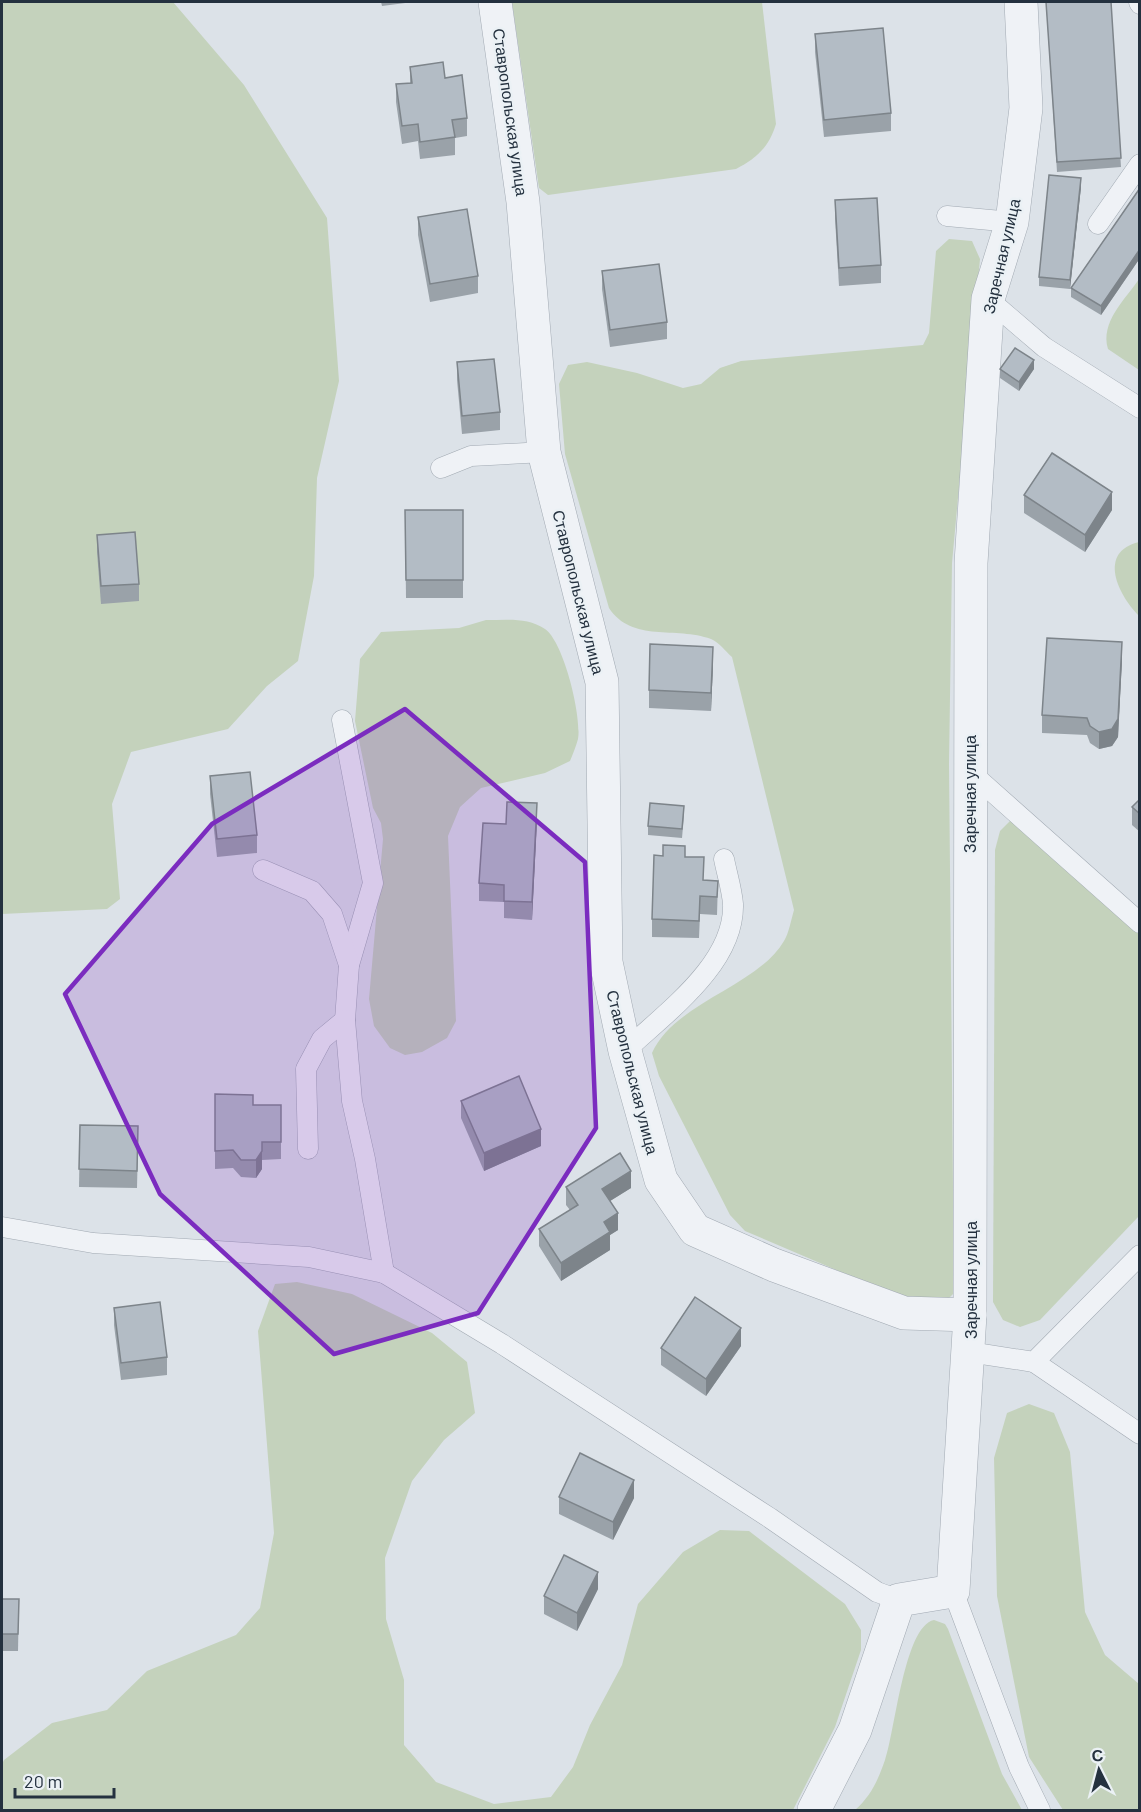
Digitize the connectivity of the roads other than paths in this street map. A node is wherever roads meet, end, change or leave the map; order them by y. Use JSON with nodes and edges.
{"nodes":[{"id":1,"x":495,"y":2,"type":"edge"},
{"id":2,"x":1021,"y":2,"type":"edge"},
{"id":3,"x":1140,"y":164,"type":"edge"},
{"id":4,"x":948,"y":216,"type":"dead end"},
{"id":5,"x":1011,"y":222,"type":"junction"},
{"id":6,"x":1098,"y":224,"type":"dead end"},
{"id":7,"x":988,"y":300,"type":"junction"},
{"id":8,"x":1140,"y":408,"type":"edge"},
{"id":9,"x":544,"y":452,"type":"junction"},
{"id":10,"x":441,"y":468,"type":"dead end"},
{"id":11,"x":342,"y":720,"type":"dead end"},
{"id":12,"x":969,"y":771,"type":"junction"},
{"id":13,"x":724,"y":859,"type":"dead end"},
{"id":14,"x":263,"y":870,"type":"dead end"},
{"id":15,"x":1140,"y":923,"type":"edge"},
{"id":16,"x":349,"y":965,"type":"junction"},
{"id":17,"x":345,"y":1020,"type":"junction"},
{"id":18,"x":625,"y":1051,"type":"junction"},
{"id":19,"x":308,"y":1149,"type":"dead end"},
{"id":20,"x":2,"y":1227,"type":"edge"},
{"id":21,"x":1140,"y":1255,"type":"edge"},
{"id":22,"x":384,"y":1273,"type":"junction"},
{"id":23,"x":970,"y":1315,"type":"junction"},
{"id":24,"x":969,"y":1352,"type":"junction"},
{"id":25,"x":1034,"y":1362,"type":"junction"},
{"id":26,"x":1140,"y":1434,"type":"edge"},
{"id":27,"x":953,"y":1591,"type":"junction"},
{"id":28,"x":899,"y":1600,"type":"junction"},
{"id":29,"x":814,"y":1810,"type":"edge"},
{"id":30,"x":1040,"y":1810,"type":"edge"}],
"edges":[{"from":1,"to":9,"type":"street","name":"Ставропольская улица"},
{"from":2,"to":5,"type":"street","name":"Заречная улица"},
{"from":3,"to":6,"type":"lane"},
{"from":4,"to":5,"type":"lane"},
{"from":5,"to":7,"type":"street","name":"Заречная улица"},
{"from":7,"to":8,"type":"lane"},
{"from":7,"to":12,"type":"street","name":"Заречная улица"},
{"from":9,"to":10,"type":"lane"},
{"from":9,"to":18,"type":"street","name":"Ставропольская улица"},
{"from":11,"to":16,"type":"lane"},
{"from":12,"to":15,"type":"lane"},
{"from":12,"to":23,"type":"street","name":"Заречная улица"},
{"from":13,"to":18,"type":"lane"},
{"from":14,"to":16,"type":"lane"},
{"from":16,"to":17,"type":"lane"},
{"from":17,"to":19,"type":"lane"},
{"from":17,"to":22,"type":"lane"},
{"from":18,"to":23,"type":"street","name":"Ставропольская улица"},
{"from":20,"to":22,"type":"lane"},
{"from":21,"to":25,"type":"lane"},
{"from":22,"to":28,"type":"lane"},
{"from":23,"to":24,"type":"street","name":"Заречная улица"},
{"from":24,"to":25,"type":"lane"},
{"from":24,"to":27,"type":"street","name":"Заречная улица"},
{"from":25,"to":26,"type":"lane"},
{"from":27,"to":28,"type":"street"},
{"from":27,"to":30,"type":"lane"},
{"from":28,"to":29,"type":"street"}]}
